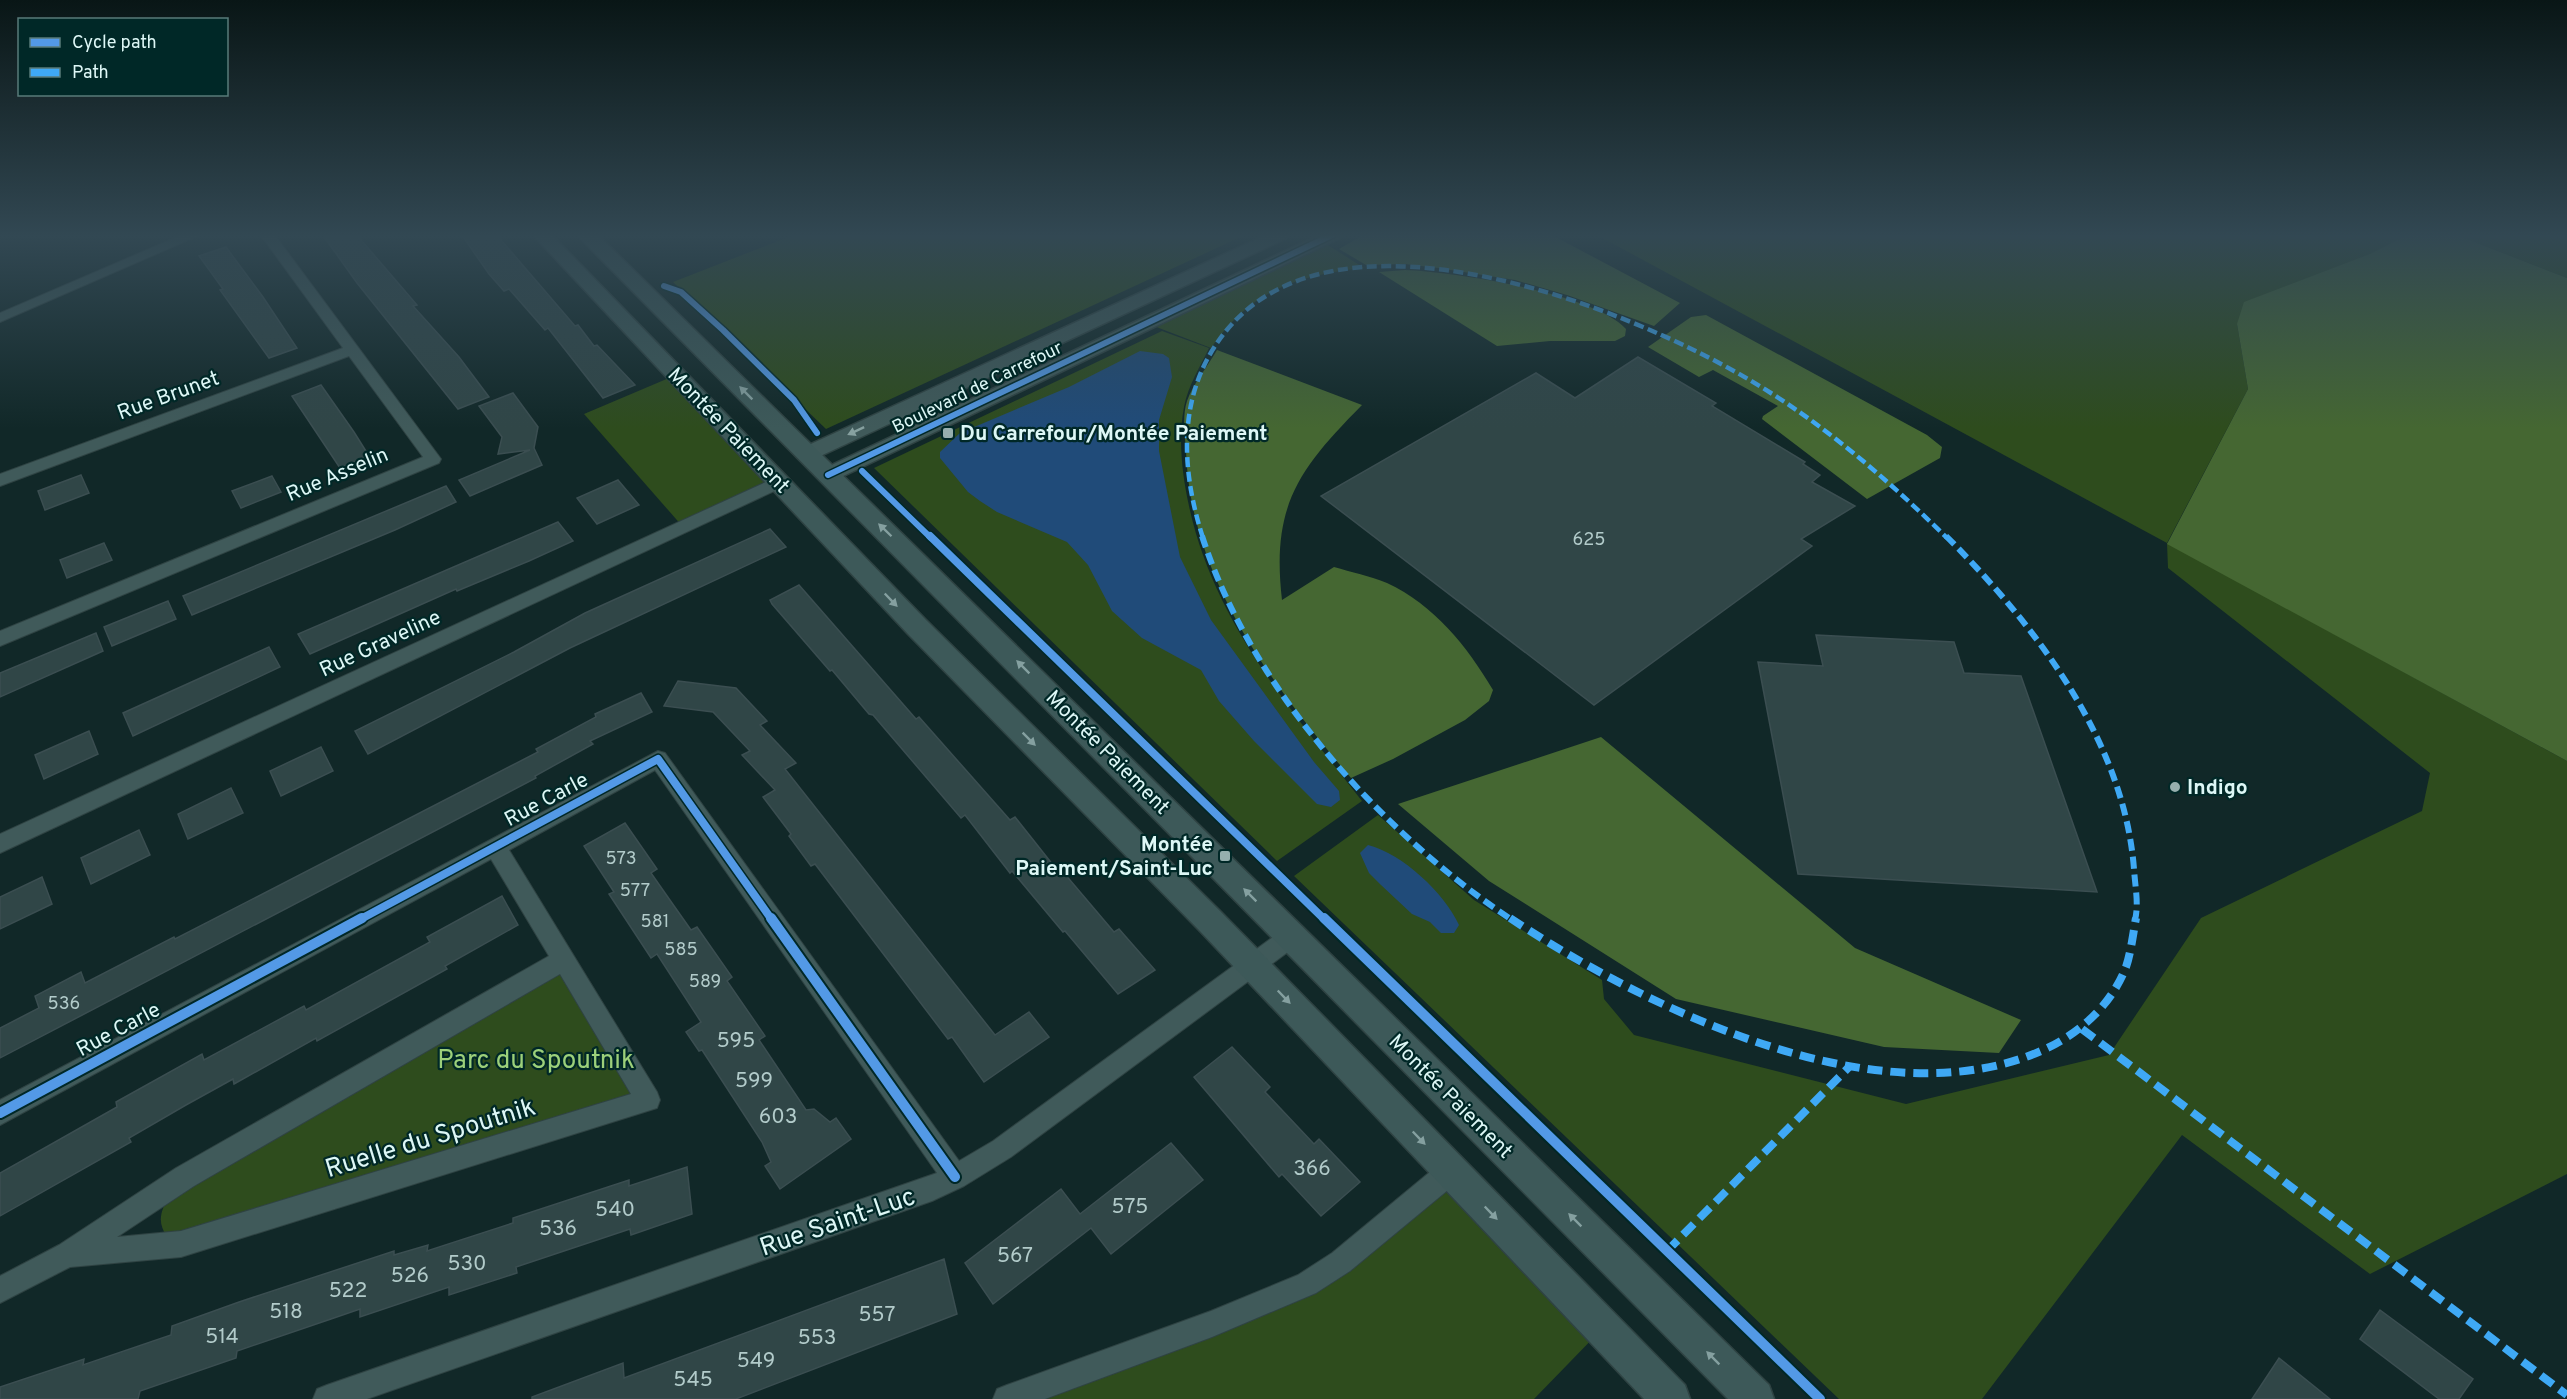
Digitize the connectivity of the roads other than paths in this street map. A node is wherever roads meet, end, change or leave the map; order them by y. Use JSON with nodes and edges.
{"nodes":[{"id":1,"x":43,"y":299,"type":"edge"},
{"id":2,"x":314,"y":299,"type":"edge"},
{"id":3,"x":604,"y":299,"type":"edge"},
{"id":4,"x":652,"y":299,"type":"edge"},
{"id":5,"x":1140,"y":299,"type":"edge"},
{"id":6,"x":1197,"y":299,"type":"edge"},
{"id":7,"x":0,"y":318,"type":"edge"},
{"id":8,"x":351,"y":350,"type":"junction"},
{"id":9,"x":807,"y":454,"type":"junction"},
{"id":10,"x":828,"y":475,"type":"junction"},
{"id":11,"x":0,"y":480,"type":"edge"},
{"id":12,"x":779,"y":482,"type":"junction"},
{"id":13,"x":0,"y":639,"type":"edge"},
{"id":14,"x":0,"y":844,"type":"edge"},
{"id":15,"x":495,"y":846,"type":"junction"},
{"id":16,"x":1292,"y":936,"type":"junction"},
{"id":17,"x":563,"y":960,"type":"junction"},
{"id":18,"x":1252,"y":965,"type":"junction"},
{"id":19,"x":0,"y":1113,"type":"edge"},
{"id":20,"x":1451,"y":1171,"type":"junction"},
{"id":21,"x":955,"y":1178,"type":"junction"},
{"id":22,"x":68,"y":1254,"type":"junction"},
{"id":23,"x":0,"y":1290,"type":"edge"},
{"id":24,"x":327,"y":1399,"type":"edge"},
{"id":25,"x":1007,"y":1399,"type":"edge"},
{"id":26,"x":1671,"y":1399,"type":"edge"},
{"id":27,"x":1755,"y":1399,"type":"edge"}],
"edges":[{"from":1,"to":7,"type":"street"},
{"from":2,"to":8,"type":"street","name":"Rue Asselin"},
{"from":3,"to":12,"type":"main road","name":"Montée Paiement"},
{"from":9,"to":4,"type":"main road","name":"Montée Paiement","one_way":true},
{"from":5,"to":9,"type":"street","name":"Boulevard de Carrefour","one_way":true},
{"from":6,"to":10,"type":"street","name":"Boulevard de Carrefour"},
{"from":8,"to":11,"type":"street","name":"Rue Brunet"},
{"from":8,"to":13,"type":"street","name":"Rue Asselin"},
{"from":9,"to":10,"type":"main road","name":"Montée Paiement"},
{"from":9,"to":12,"type":"main road"},
{"from":10,"to":12,"type":"main road"},
{"from":16,"to":10,"type":"main road","name":"Montée Paiement","one_way":true},
{"from":12,"to":14,"type":"street","name":"Rue Graveline"},
{"from":12,"to":18,"type":"main road","name":"Montée Paiement","one_way":true},
{"from":15,"to":17,"type":"street","name":"Ruelle du Spoutnik"},
{"from":15,"to":19,"type":"street","name":"Rue Carle"},
{"from":15,"to":21,"type":"street","name":"Rue Carle"},
{"from":16,"to":18,"type":"street","name":"Rue Saint-Luc"},
{"from":27,"to":16,"type":"main road","name":"Montée Paiement","one_way":true},
{"from":17,"to":22,"type":"street","name":"Ruelle du Spoutnik"},
{"from":17,"to":22,"type":"street","name":"Ruelle du Spoutnik"},
{"from":18,"to":20,"type":"main road","name":"Montée Paiement","one_way":true},
{"from":18,"to":21,"type":"street","name":"Rue Saint-Luc"},
{"from":20,"to":25,"type":"street"},
{"from":20,"to":26,"type":"main road","name":"Montée Paiement","one_way":true},
{"from":21,"to":24,"type":"street","name":"Rue Saint-Luc"},
{"from":22,"to":23,"type":"street","name":"Ruelle du Spoutnik"}]}
